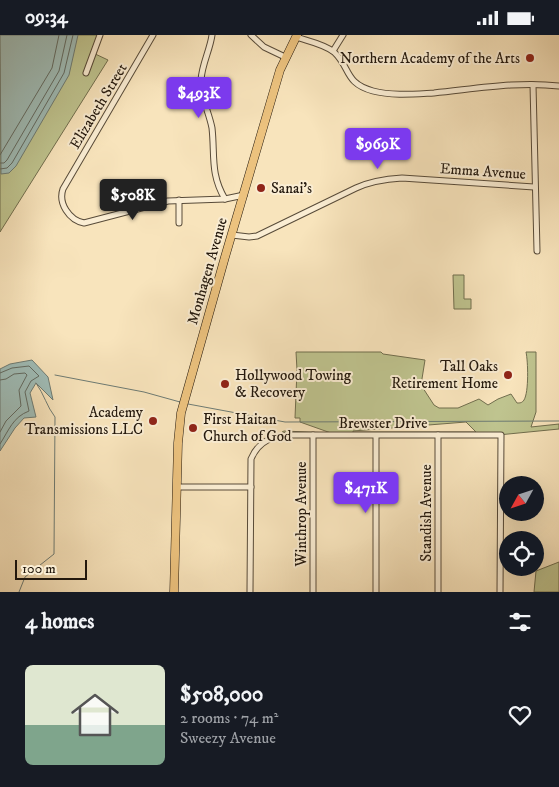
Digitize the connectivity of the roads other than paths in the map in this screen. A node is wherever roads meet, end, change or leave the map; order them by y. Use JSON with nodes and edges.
{"nodes":[{"id":1,"x":100,"y":35,"type":"edge"},
{"id":2,"x":153,"y":35,"type":"edge"},
{"id":3,"x":212,"y":35,"type":"edge"},
{"id":4,"x":251,"y":35,"type":"edge"},
{"id":5,"x":343,"y":35,"type":"edge"},
{"id":6,"x":296,"y":36,"type":"edge"},
{"id":7,"x":333,"y":51,"type":"junction"},
{"id":8,"x":285,"y":57,"type":"junction"},
{"id":9,"x":86,"y":73,"type":"dead end"},
{"id":10,"x":533,"y":85,"type":"junction"},
{"id":11,"x":559,"y":87,"type":"edge"},
{"id":12,"x":534,"y":187,"type":"junction"},
{"id":13,"x":244,"y":195,"type":"junction"},
{"id":14,"x":225,"y":199,"type":"junction"},
{"id":15,"x":179,"y":200,"type":"junction"},
{"id":16,"x":179,"y":223,"type":"dead end"},
{"id":17,"x":232,"y":235,"type":"junction"},
{"id":18,"x":537,"y":251,"type":"dead end"},
{"id":19,"x":314,"y":435,"type":"junction"},
{"id":20,"x":438,"y":435,"type":"junction"},
{"id":21,"x":376,"y":436,"type":"junction"},
{"id":22,"x":177,"y":487,"type":"junction"},
{"id":23,"x":251,"y":487,"type":"junction"},
{"id":24,"x":174,"y":592,"type":"edge"},
{"id":25,"x":250,"y":592,"type":"edge"},
{"id":26,"x":313,"y":592,"type":"edge"},
{"id":27,"x":376,"y":592,"type":"edge"},
{"id":28,"x":438,"y":592,"type":"edge"},
{"id":29,"x":500,"y":592,"type":"edge"}],
"edges":[{"from":1,"to":9,"type":"street"},
{"from":2,"to":15,"type":"street","name":"Elizabeth Street"},
{"from":3,"to":14,"type":"street"},
{"from":4,"to":8,"type":"street"},
{"from":5,"to":7,"type":"street"},
{"from":6,"to":7,"type":"street"},
{"from":6,"to":8,"type":"main road","name":"Monhagen Avenue"},
{"from":7,"to":10,"type":"street"},
{"from":8,"to":13,"type":"main road","name":"Monhagen Avenue"},
{"from":10,"to":11,"type":"street"},
{"from":10,"to":12,"type":"street"},
{"from":12,"to":17,"type":"street","name":"Emma Avenue"},
{"from":12,"to":18,"type":"street"},
{"from":13,"to":14,"type":"street"},
{"from":13,"to":17,"type":"main road","name":"Monhagen Avenue"},
{"from":14,"to":15,"type":"street"},
{"from":15,"to":16,"type":"street"},
{"from":17,"to":22,"type":"main road","name":"Monhagen Avenue"},
{"from":19,"to":21,"type":"street","name":"Brewster Drive"},
{"from":19,"to":23,"type":"street","name":"Brewster Drive"},
{"from":19,"to":26,"type":"street","name":"Winthrop Avenue"},
{"from":20,"to":21,"type":"street","name":"Brewster Drive"},
{"from":20,"to":28,"type":"street","name":"Standish Avenue"},
{"from":20,"to":29,"type":"street","name":"Brewster Drive"},
{"from":21,"to":27,"type":"street"},
{"from":22,"to":23,"type":"street"},
{"from":22,"to":24,"type":"main road","name":"Monhagen Avenue"},
{"from":23,"to":25,"type":"street","name":"Brewster Drive"}]}
